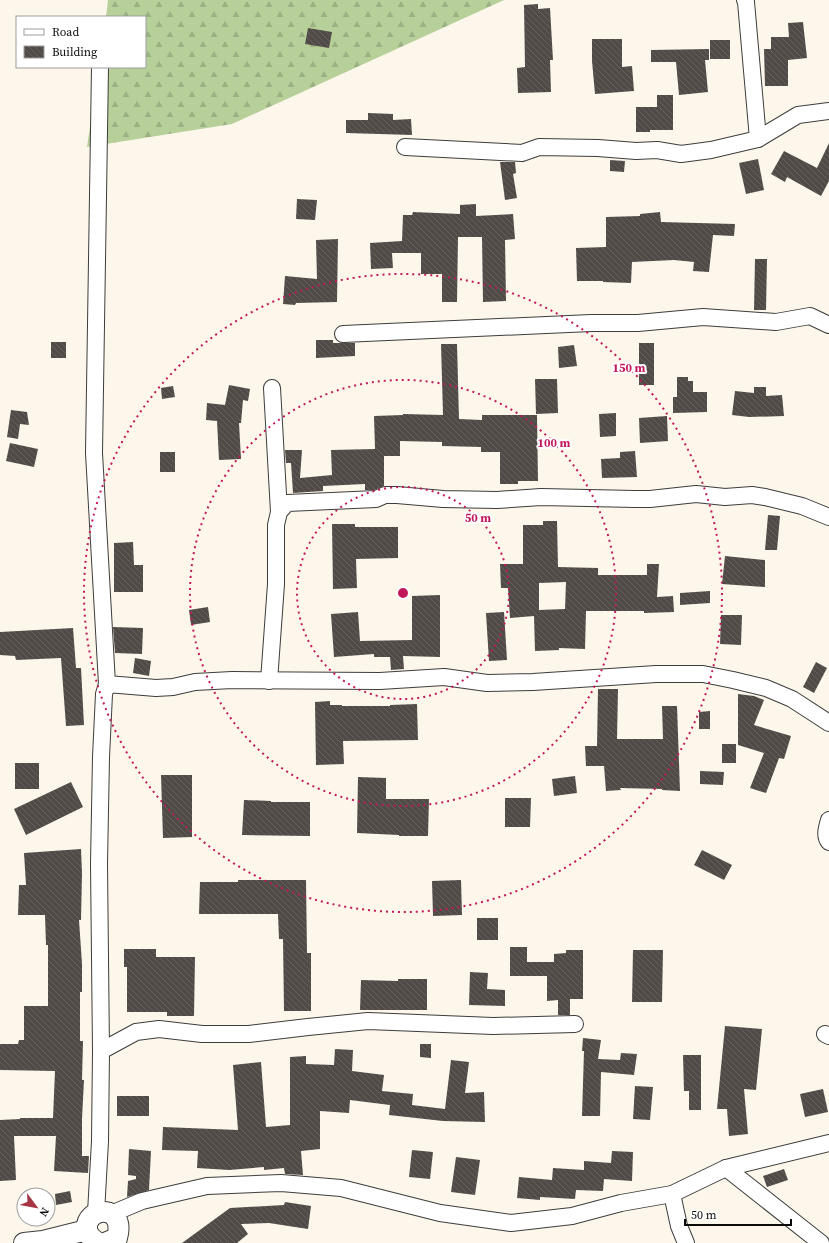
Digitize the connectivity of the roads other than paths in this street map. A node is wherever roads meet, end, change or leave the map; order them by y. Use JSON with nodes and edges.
{"nodes":[{"id":1,"x":746,"y":1,"type":"edge"},
{"id":2,"x":100,"y":68,"type":"edge"},
{"id":3,"x":829,"y":111,"type":"edge"},
{"id":4,"x":758,"y":139,"type":"junction"},
{"id":5,"x":405,"y":147,"type":"dead end"},
{"id":6,"x":829,"y":325,"type":"edge"},
{"id":7,"x":343,"y":334,"type":"dead end"},
{"id":8,"x":272,"y":388,"type":"dead end"},
{"id":9,"x":280,"y":512,"type":"junction"},
{"id":10,"x":829,"y":517,"type":"edge"},
{"id":11,"x":269,"y":681,"type":"junction"},
{"id":12,"x":107,"y":684,"type":"junction"},
{"id":13,"x":829,"y":723,"type":"edge"},
{"id":14,"x":829,"y":820,"type":"edge"},
{"id":15,"x":829,"y":842,"type":"edge"},
{"id":16,"x":576,"y":1024,"type":"dead end"},
{"id":17,"x":101,"y":1051,"type":"junction"},
{"id":18,"x":829,"y":1143,"type":"edge"},
{"id":19,"x":726,"y":1168,"type":"junction"},
{"id":20,"x":672,"y":1194,"type":"junction"},
{"id":21,"x":106,"y":1232,"type":"edge"},
{"id":22,"x":36,"y":1242,"type":"edge"},
{"id":23,"x":686,"y":1243,"type":"edge"},
{"id":24,"x":821,"y":1243,"type":"edge"}],
"edges":[{"from":1,"to":4,"type":"street"},
{"from":2,"to":12,"type":"street"},
{"from":3,"to":4,"type":"street"},
{"from":4,"to":5,"type":"street"},
{"from":6,"to":7,"type":"street"},
{"from":8,"to":9,"type":"street"},
{"from":9,"to":10,"type":"street"},
{"from":9,"to":11,"type":"street"},
{"from":11,"to":12,"type":"street"},
{"from":11,"to":13,"type":"street"},
{"from":12,"to":17,"type":"street"},
{"from":14,"to":15,"type":"street"},
{"from":16,"to":17,"type":"street"},
{"from":17,"to":21,"type":"street"},
{"from":18,"to":19,"type":"street"},
{"from":19,"to":20,"type":"street"},
{"from":19,"to":24,"type":"street"},
{"from":20,"to":21,"type":"street"},
{"from":20,"to":23,"type":"street"},
{"from":21,"to":22,"type":"street"}]}
